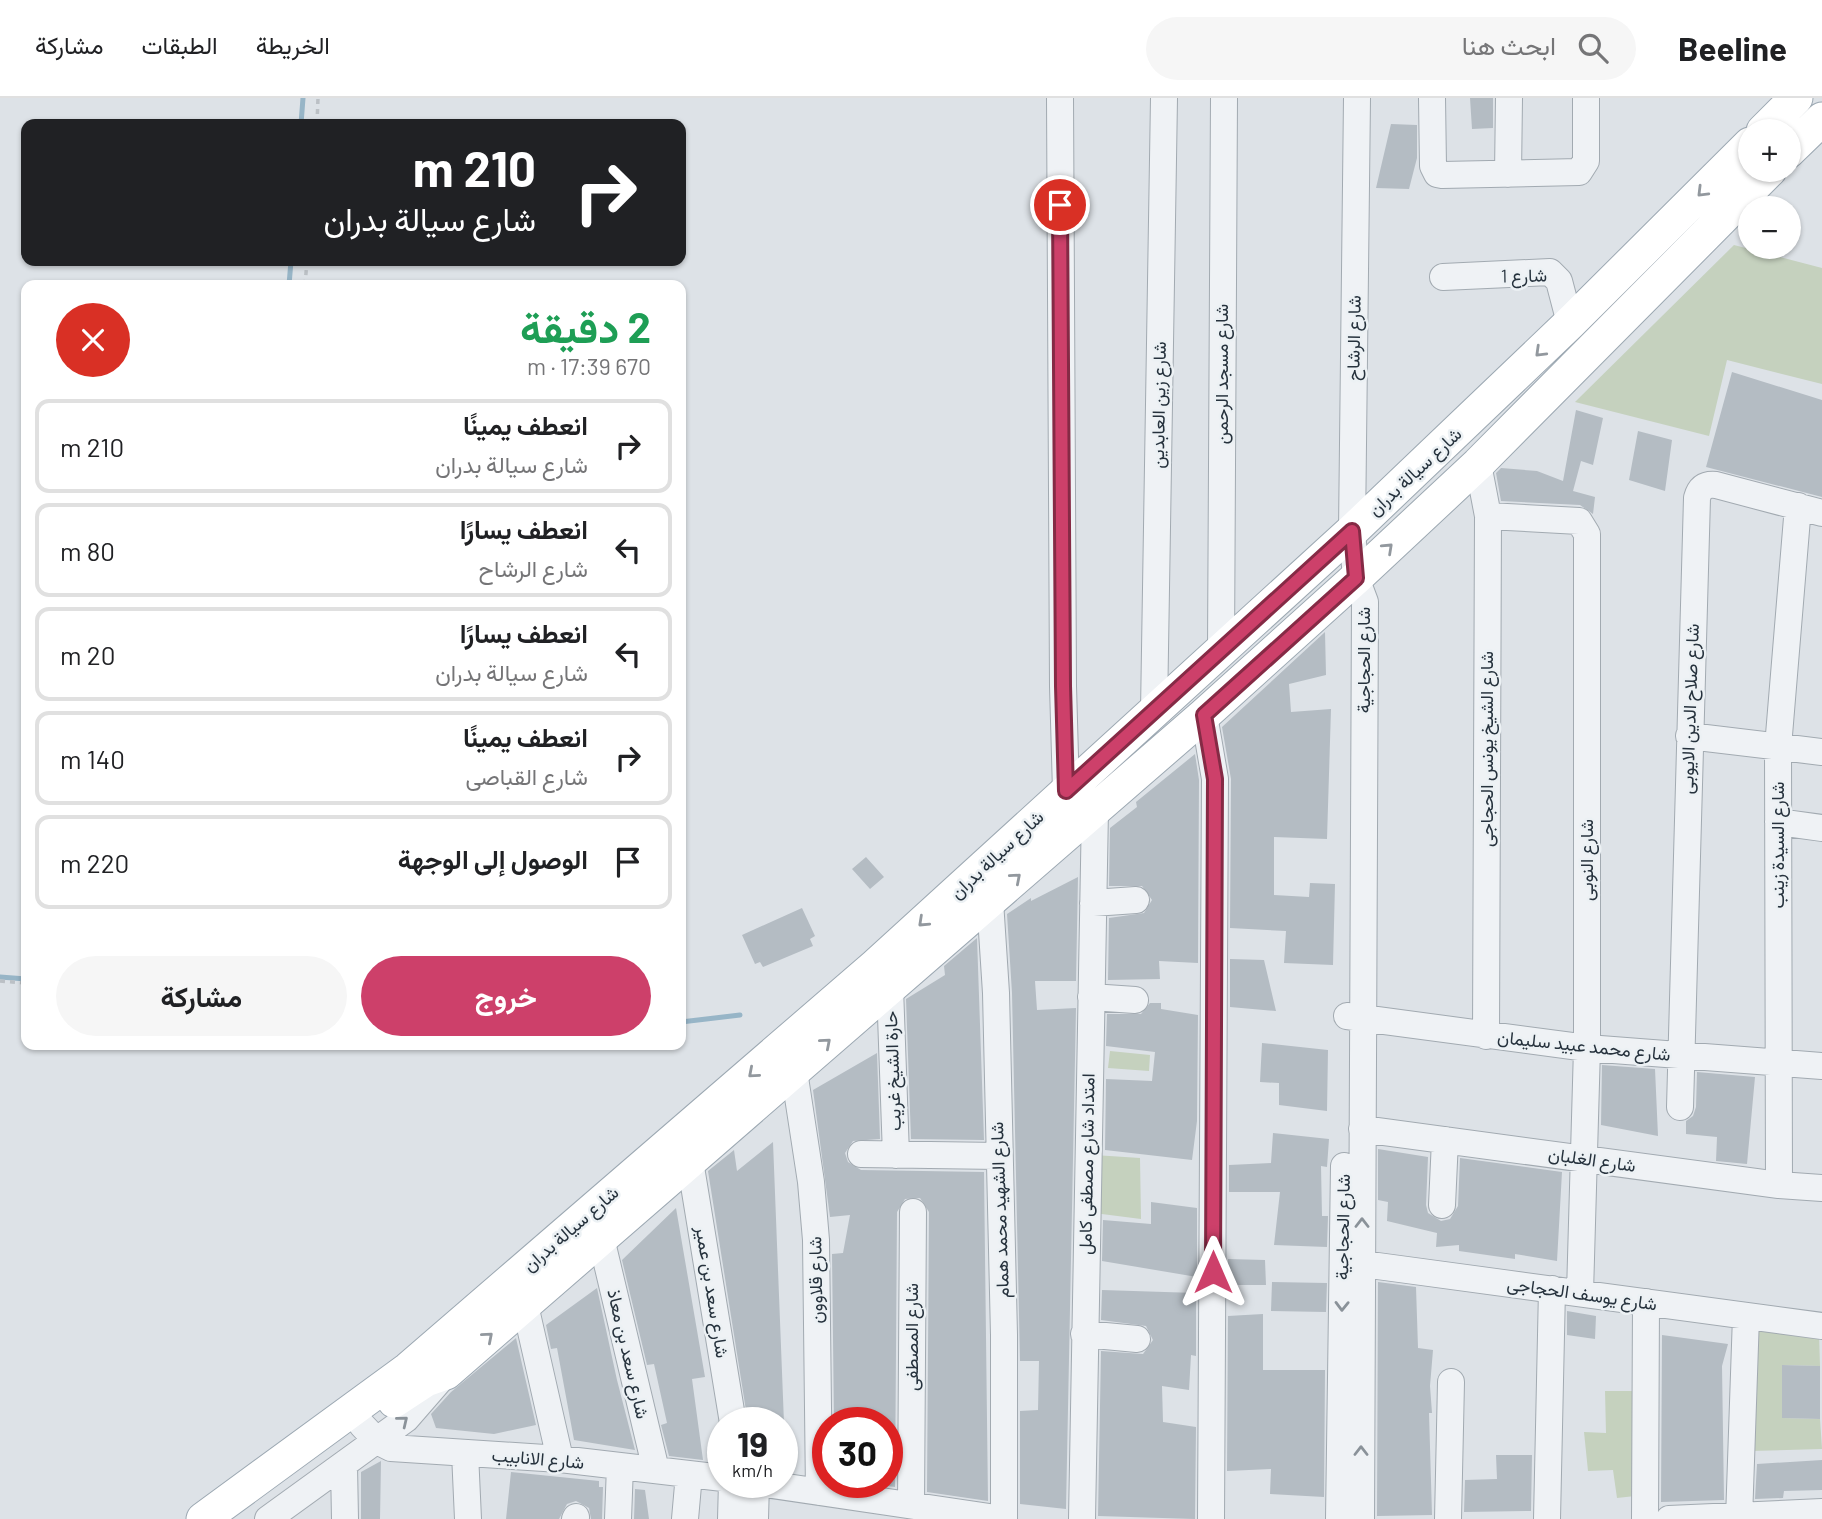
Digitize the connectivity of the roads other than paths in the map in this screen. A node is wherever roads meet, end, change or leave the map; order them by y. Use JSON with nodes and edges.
{"nodes":[{"id":1,"x":1060,"y":98,"type":"edge"},
{"id":2,"x":1164,"y":98,"type":"edge"},
{"id":3,"x":1224,"y":98,"type":"edge"},
{"id":4,"x":1357,"y":98,"type":"edge"},
{"id":5,"x":1432,"y":98,"type":"edge"},
{"id":6,"x":1509,"y":98,"type":"edge"},
{"id":7,"x":1586,"y":98,"type":"edge"},
{"id":8,"x":1796,"y":98,"type":"edge"},
{"id":9,"x":1775,"y":119,"type":"edge"},
{"id":10,"x":1822,"y":119,"type":"edge"},
{"id":11,"x":1801,"y":139,"type":"edge"},
{"id":12,"x":1738,"y":157,"type":"edge"},
{"id":13,"x":1508,"y":174,"type":"junction"},
{"id":14,"x":1758,"y":182,"type":"edge"},
{"id":15,"x":1443,"y":277,"type":"dead end"},
{"id":16,"x":1570,"y":323,"type":"junction"},
{"id":17,"x":1478,"y":464,"type":"junction"},
{"id":18,"x":1810,"y":509,"type":"edge"},
{"id":19,"x":1488,"y":516,"type":"junction"},
{"id":20,"x":1352,"y":531,"type":"junction"},
{"id":21,"x":1356,"y":578,"type":"junction"},
{"id":22,"x":1221,"y":650,"type":"junction"},
{"id":23,"x":1154,"y":712,"type":"junction"},
{"id":24,"x":1204,"y":715,"type":"junction"},
{"id":25,"x":1689,"y":736,"type":"junction"},
{"id":26,"x":1778,"y":747,"type":"junction"},
{"id":27,"x":1822,"y":752,"type":"edge"},
{"id":28,"x":1066,"y":791,"type":"junction"},
{"id":29,"x":1095,"y":810,"type":"junction"},
{"id":30,"x":1778,"y":822,"type":"junction"},
{"id":31,"x":1822,"y":828,"type":"edge"},
{"id":32,"x":1136,"y":900,"type":"dead end"},
{"id":33,"x":990,"y":901,"type":"junction"},
{"id":34,"x":1093,"y":903,"type":"junction"},
{"id":35,"x":890,"y":988,"type":"junction"},
{"id":36,"x":1091,"y":997,"type":"junction"},
{"id":37,"x":1135,"y":1000,"type":"dead end"},
{"id":38,"x":1355,"y":1017,"type":"junction"},
{"id":39,"x":1486,"y":1036,"type":"junction"},
{"id":40,"x":1587,"y":1048,"type":"junction"},
{"id":41,"x":1679,"y":1056,"type":"junction"},
{"id":42,"x":1777,"y":1064,"type":"junction"},
{"id":43,"x":1822,"y":1066,"type":"edge"},
{"id":44,"x":794,"y":1071,"type":"junction"},
{"id":45,"x":1680,"y":1107,"type":"dead end"},
{"id":46,"x":1362,"y":1129,"type":"junction"},
{"id":47,"x":1445,"y":1140,"type":"junction"},
{"id":48,"x":861,"y":1154,"type":"dead end"},
{"id":49,"x":896,"y":1155,"type":"junction"},
{"id":50,"x":999,"y":1156,"type":"junction"},
{"id":51,"x":1584,"y":1159,"type":"junction"},
{"id":52,"x":690,"y":1160,"type":"junction"},
{"id":53,"x":1779,"y":1185,"type":"junction"},
{"id":54,"x":640,"y":1187,"type":"junction"},
{"id":55,"x":1822,"y":1188,"type":"edge"},
{"id":56,"x":1442,"y":1205,"type":"dead end"},
{"id":57,"x":913,"y":1212,"type":"dead end"},
{"id":58,"x":601,"y":1238,"type":"junction"},
{"id":59,"x":1352,"y":1263,"type":"junction"},
{"id":60,"x":1552,"y":1289,"type":"junction"},
{"id":61,"x":1580,"y":1293,"type":"junction"},
{"id":62,"x":1646,"y":1302,"type":"junction"},
{"id":63,"x":525,"y":1304,"type":"junction"},
{"id":64,"x":1746,"y":1316,"type":"junction"},
{"id":65,"x":1822,"y":1326,"type":"edge"},
{"id":66,"x":1084,"y":1334,"type":"junction"},
{"id":67,"x":1137,"y":1339,"type":"dead end"},
{"id":68,"x":1451,"y":1382,"type":"dead end"},
{"id":69,"x":730,"y":1407,"type":"edge"},
{"id":70,"x":818,"y":1407,"type":"edge"},
{"id":71,"x":369,"y":1433,"type":"junction"},
{"id":72,"x":465,"y":1453,"type":"junction"},
{"id":73,"x":560,"y":1459,"type":"junction"},
{"id":74,"x":344,"y":1465,"type":"junction"},
{"id":75,"x":620,"y":1466,"type":"junction"},
{"id":76,"x":656,"y":1471,"type":"junction"},
{"id":77,"x":689,"y":1474,"type":"junction"},
{"id":78,"x":707,"y":1476,"type":"edge"},
{"id":79,"x":731,"y":1498,"type":"edge"},
{"id":80,"x":754,"y":1498,"type":"edge"},
{"id":81,"x":865,"y":1498,"type":"edge"},
{"id":82,"x":911,"y":1504,"type":"junction"},
{"id":83,"x":1822,"y":1512,"type":"edge"},
{"id":84,"x":273,"y":1517,"type":"edge"},
{"id":85,"x":1739,"y":1517,"type":"edge"},
{"id":86,"x":203,"y":1519,"type":"edge"},
{"id":87,"x":234,"y":1519,"type":"edge"},
{"id":88,"x":345,"y":1519,"type":"edge"},
{"id":89,"x":468,"y":1519,"type":"edge"},
{"id":90,"x":618,"y":1519,"type":"edge"},
{"id":91,"x":685,"y":1519,"type":"edge"},
{"id":92,"x":730,"y":1519,"type":"edge"},
{"id":93,"x":755,"y":1519,"type":"edge"},
{"id":94,"x":1004,"y":1519,"type":"edge"},
{"id":95,"x":1082,"y":1519,"type":"edge"},
{"id":96,"x":1211,"y":1519,"type":"edge"},
{"id":97,"x":1339,"y":1519,"type":"edge"},
{"id":98,"x":1361,"y":1519,"type":"edge"},
{"id":99,"x":1448,"y":1519,"type":"edge"},
{"id":100,"x":1547,"y":1519,"type":"edge"},
{"id":101,"x":1645,"y":1519,"type":"edge"},
{"id":102,"x":1669,"y":1519,"type":"edge"}],
"edges":[{"from":1,"to":28,"type":"street"},
{"from":2,"to":23,"type":"street","name":"شارع زين العابدين"},
{"from":3,"to":22,"type":"street","name":"شارع مسجد الرحمن"},
{"from":4,"to":20,"type":"street","name":"شارع الرشاح"},
{"from":5,"to":13,"type":"street"},
{"from":6,"to":13,"type":"street"},
{"from":7,"to":13,"type":"street"},
{"from":8,"to":9,"type":"main road","name":"شارع سيالة بدران"},
{"from":10,"to":11,"type":"main road"},
{"from":12,"to":16,"type":"main road","name":"شارع سيالة بدران","one_way":true},
{"from":14,"to":17,"type":"main road","name":"شارع سيالة بدران"},
{"from":15,"to":16,"type":"street","name":"شارع 1"},
{"from":16,"to":20,"type":"main road","name":"شارع سيالة بدران","one_way":true},
{"from":17,"to":19,"type":"street","name":"شارع الشيخ يونس الحجاجى"},
{"from":21,"to":17,"type":"main road","name":"شارع سيالة بدران","one_way":true},
{"from":18,"to":25,"type":"street","name":"شارع صلاح الدين الايوبى"},
{"from":18,"to":26,"type":"street","name":"شارع السيدة زينب"},
{"from":19,"to":39,"type":"street","name":"شارع الشيخ يونس الحجاجى"},
{"from":19,"to":40,"type":"street","name":"شارع النوبى"},
{"from":20,"to":21,"type":"street","name":"شارع الرشاح"},
{"from":20,"to":22,"type":"main road","name":"شارع سيالة بدران"},
{"from":21,"to":24,"type":"main road","name":"شارع سيالة بدران"},
{"from":21,"to":38,"type":"street","name":"شارع الحجاجية"},
{"from":22,"to":23,"type":"main road","name":"شارع سيالة بدران"},
{"from":23,"to":28,"type":"main road","name":"شارع سيالة بدران"},
{"from":24,"to":29,"type":"main road","name":"شارع سيالة بدران"},
{"from":24,"to":96,"type":"street"},
{"from":25,"to":26,"type":"street"},
{"from":25,"to":41,"type":"street","name":"شارع صلاح الدين الايوبى"},
{"from":26,"to":27,"type":"street"},
{"from":26,"to":30,"type":"street","name":"شارع السيدة زينب"},
{"from":28,"to":54,"type":"main road","name":"شارع سيالة بدران","one_way":true},
{"from":33,"to":29,"type":"main road","name":"شارع سيالة بدران","one_way":true},
{"from":29,"to":34,"type":"street","name":"امتداد شارع مصطفى كامل"},
{"from":30,"to":31,"type":"street"},
{"from":30,"to":42,"type":"street","name":"شارع السيدة زينب"},
{"from":32,"to":34,"type":"street"},
{"from":33,"to":35,"type":"main road","name":"شارع سيالة بدران"},
{"from":33,"to":50,"type":"street","name":"شارع الشهيد محمد همام"},
{"from":34,"to":36,"type":"street","name":"امتداد شارع مصطفى كامل"},
{"from":44,"to":35,"type":"main road","name":"شارع سيالة بدران","one_way":true},
{"from":35,"to":49,"type":"street","name":"حارة الشيخ غريب"},
{"from":36,"to":37,"type":"street"},
{"from":36,"to":66,"type":"street","name":"امتداد شارع مصطفى كامل"},
{"from":38,"to":39,"type":"street","name":"شارع محمد عبيد سليمان"},
{"from":38,"to":46,"type":"street","name":"شارع الحجاجية"},
{"from":38,"to":59,"type":"street","name":"شارع الحجاجية"},
{"from":39,"to":40,"type":"street","name":"شارع محمد عبيد سليمان"},
{"from":40,"to":41,"type":"street","name":"شارع محمد عبيد سليمان"},
{"from":40,"to":51,"type":"street","name":"شارع النوبى"},
{"from":41,"to":42,"type":"street","name":"شارع محمد عبيد سليمان"},
{"from":41,"to":45,"type":"street","name":"شارع صلاح الدين الايوبى"},
{"from":42,"to":43,"type":"street","name":"شارع محمد عبيد سليمان"},
{"from":42,"to":53,"type":"street","name":"شارع السيدة زينب"},
{"from":44,"to":52,"type":"main road","name":"شارع سيالة بدران"},
{"from":44,"to":70,"type":"street","name":"شارع قلاوون"},
{"from":46,"to":47,"type":"street","name":"شارع الغلبان"},
{"from":59,"to":46,"type":"street","name":"شارع الحجاجية","one_way":true},
{"from":47,"to":51,"type":"street","name":"شارع الغلبان"},
{"from":47,"to":56,"type":"street"},
{"from":48,"to":49,"type":"street"},
{"from":49,"to":50,"type":"street"},
{"from":50,"to":94,"type":"street","name":"شارع الشهيد محمد همام"},
{"from":51,"to":53,"type":"street","name":"شارع الغلبان"},
{"from":51,"to":61,"type":"street","name":"شارع النوبى"},
{"from":52,"to":54,"type":"main road","name":"شارع سيالة بدران"},
{"from":52,"to":69,"type":"street","name":"شارع سعد بن عمير"},
{"from":53,"to":55,"type":"street","name":"شارع الغلبان"},
{"from":54,"to":58,"type":"main road","name":"شارع سيالة بدران"},
{"from":54,"to":86,"type":"main road","name":"شارع سيالة بدران"},
{"from":57,"to":82,"type":"street","name":"شارع المصطفى"},
{"from":58,"to":63,"type":"main road","name":"شارع سيالة بدران"},
{"from":58,"to":76,"type":"street","name":"شارع سعد بن معاذ"},
{"from":59,"to":60,"type":"street","name":"شارع يوسف الحجاجى"},
{"from":59,"to":97,"type":"street","name":"شارع الحجاجية","one_way":true},
{"from":98,"to":59,"type":"street","name":"شارع الحجاجية","one_way":true},
{"from":60,"to":61,"type":"street","name":"شارع يوسف الحجاجى"},
{"from":60,"to":100,"type":"street"},
{"from":61,"to":62,"type":"street","name":"شارع يوسف الحجاجى"},
{"from":62,"to":64,"type":"street","name":"شارع يوسف الحجاجى"},
{"from":62,"to":101,"type":"street"},
{"from":71,"to":63,"type":"main road","name":"شارع سيالة بدران","one_way":true},
{"from":63,"to":73,"type":"street"},
{"from":64,"to":65,"type":"street","name":"شارع يوسف الحجاجى"},
{"from":64,"to":85,"type":"street"},
{"from":66,"to":67,"type":"street"},
{"from":66,"to":95,"type":"street","name":"امتداد شارع مصطفى كامل"},
{"from":68,"to":99,"type":"street"},
{"from":71,"to":72,"type":"street","name":"شارع الانابيب"},
{"from":71,"to":74,"type":"street","name":"شارع سيالة بدران"},
{"from":71,"to":87,"type":"main road","name":"شارع سيالة بدران"},
{"from":72,"to":73,"type":"street","name":"شارع الانابيب"},
{"from":72,"to":89,"type":"street"},
{"from":73,"to":75,"type":"street","name":"شارع الانابيب"},
{"from":74,"to":84,"type":"street","name":"شارع سيالة بدران"},
{"from":74,"to":88,"type":"street"},
{"from":75,"to":76,"type":"street","name":"شارع الانابيب"},
{"from":75,"to":90,"type":"street"},
{"from":76,"to":77,"type":"street","name":"شارع الانابيب"},
{"from":77,"to":78,"type":"street","name":"شارع الانابيب"},
{"from":77,"to":91,"type":"street"},
{"from":79,"to":92,"type":"street"},
{"from":80,"to":93,"type":"street"},
{"from":81,"to":82,"type":"street"},
{"from":82,"to":94,"type":"street"},
{"from":83,"to":85,"type":"street"},
{"from":85,"to":102,"type":"street"}]}
